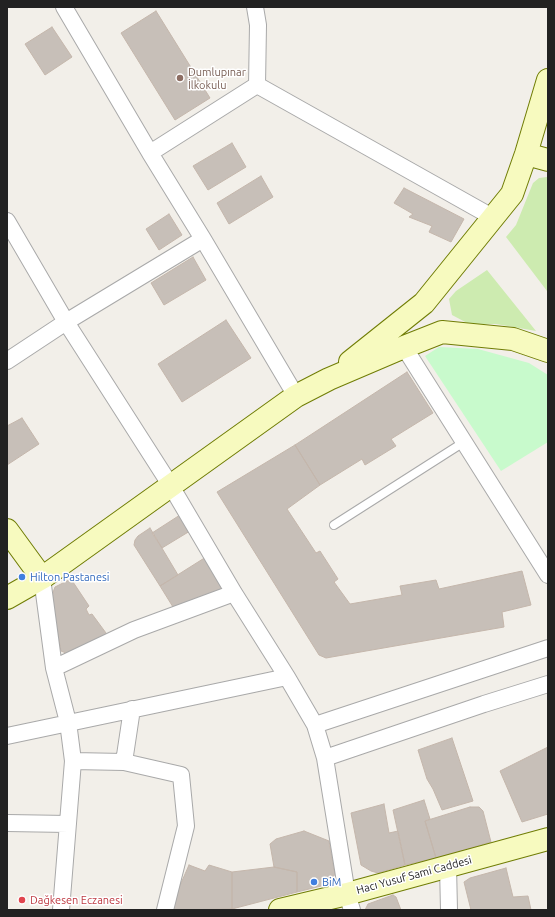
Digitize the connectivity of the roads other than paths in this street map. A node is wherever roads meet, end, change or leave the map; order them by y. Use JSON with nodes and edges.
{"nodes":[{"id":1,"x":64,"y":7,"type":"edge"},
{"id":2,"x":255,"y":7,"type":"edge"},
{"id":3,"x":548,"y":80,"type":"edge"},
{"id":4,"x":257,"y":85,"type":"junction"},
{"id":5,"x":150,"y":153,"type":"junction"},
{"id":6,"x":526,"y":154,"type":"junction"},
{"id":7,"x":548,"y":160,"type":"edge"},
{"id":8,"x":494,"y":218,"type":"junction"},
{"id":9,"x":7,"y":221,"type":"edge"},
{"id":10,"x":203,"y":239,"type":"junction"},
{"id":11,"x":424,"y":303,"type":"junction"},
{"id":12,"x":66,"y":322,"type":"junction"},
{"id":13,"x":442,"y":332,"type":"junction"},
{"id":14,"x":548,"y":334,"type":"edge"},
{"id":15,"x":512,"y":340,"type":"junction"},
{"id":16,"x":404,"y":347,"type":"junction"},
{"id":17,"x":548,"y":351,"type":"edge"},
{"id":18,"x":7,"y":361,"type":"edge"},
{"id":19,"x":329,"y":379,"type":"junction"},
{"id":20,"x":296,"y":396,"type":"junction"},
{"id":21,"x":464,"y":442,"type":"junction"},
{"id":22,"x":171,"y":486,"type":"junction"},
{"id":23,"x":334,"y":525,"type":"dead end"},
{"id":24,"x":7,"y":530,"type":"edge"},
{"id":25,"x":548,"y":575,"type":"edge"},
{"id":26,"x":42,"y":578,"type":"junction"},
{"id":27,"x":234,"y":593,"type":"junction"},
{"id":28,"x":7,"y":598,"type":"edge"},
{"id":29,"x":548,"y":648,"type":"edge"},
{"id":30,"x":54,"y":668,"type":"junction"},
{"id":31,"x":287,"y":677,"type":"junction"},
{"id":32,"x":548,"y":684,"type":"edge"},
{"id":33,"x":132,"y":709,"type":"junction"},
{"id":34,"x":68,"y":722,"type":"junction"},
{"id":35,"x":315,"y":725,"type":"junction"},
{"id":36,"x":7,"y":736,"type":"edge"},
{"id":37,"x":325,"y":758,"type":"junction"},
{"id":38,"x":73,"y":761,"type":"junction"},
{"id":39,"x":124,"y":762,"type":"junction"},
{"id":40,"x":7,"y":822,"type":"edge"},
{"id":41,"x":68,"y":824,"type":"junction"},
{"id":42,"x":548,"y":839,"type":"edge"},
{"id":43,"x":448,"y":866,"type":"junction"},
{"id":44,"x":350,"y":902,"type":"edge"},
{"id":45,"x":62,"y":910,"type":"edge"},
{"id":46,"x":165,"y":910,"type":"edge"},
{"id":47,"x":280,"y":910,"type":"edge"},
{"id":48,"x":449,"y":910,"type":"edge"}],
"edges":[{"from":1,"to":5,"type":"street"},
{"from":2,"to":4,"type":"street"},
{"from":3,"to":6,"type":"main road"},
{"from":4,"to":5,"type":"street"},
{"from":4,"to":8,"type":"street"},
{"from":5,"to":10,"type":"street"},
{"from":6,"to":7,"type":"main road"},
{"from":6,"to":8,"type":"main road"},
{"from":8,"to":11,"type":"main road"},
{"from":9,"to":12,"type":"street"},
{"from":10,"to":12,"type":"street"},
{"from":10,"to":20,"type":"street"},
{"from":11,"to":13,"type":"main road"},
{"from":11,"to":19,"type":"main road"},
{"from":12,"to":18,"type":"street"},
{"from":12,"to":22,"type":"street"},
{"from":13,"to":15,"type":"main road"},
{"from":13,"to":16,"type":"main road"},
{"from":14,"to":15,"type":"main road"},
{"from":15,"to":17,"type":"main road"},
{"from":16,"to":19,"type":"main road"},
{"from":16,"to":21,"type":"street"},
{"from":19,"to":20,"type":"main road"},
{"from":20,"to":22,"type":"main road"},
{"from":21,"to":23,"type":"lane"},
{"from":21,"to":25,"type":"street"},
{"from":22,"to":26,"type":"main road"},
{"from":22,"to":27,"type":"street"},
{"from":24,"to":26,"type":"main road"},
{"from":26,"to":28,"type":"main road"},
{"from":26,"to":30,"type":"street"},
{"from":27,"to":30,"type":"street"},
{"from":27,"to":31,"type":"street"},
{"from":29,"to":35,"type":"street"},
{"from":30,"to":34,"type":"street"},
{"from":31,"to":33,"type":"street"},
{"from":31,"to":35,"type":"street"},
{"from":32,"to":37,"type":"street"},
{"from":33,"to":34,"type":"street"},
{"from":33,"to":39,"type":"street"},
{"from":34,"to":36,"type":"street"},
{"from":34,"to":38,"type":"street"},
{"from":35,"to":37,"type":"street"},
{"from":37,"to":44,"type":"street"},
{"from":38,"to":39,"type":"street"},
{"from":38,"to":41,"type":"street"},
{"from":39,"to":46,"type":"street"},
{"from":40,"to":41,"type":"street"},
{"from":41,"to":45,"type":"street"},
{"from":42,"to":43,"type":"main road","name":"Hacı Yusuf Sami Caddesi"},
{"from":43,"to":44,"type":"main road","name":"Hacı Yusuf Sami Caddesi"},
{"from":43,"to":48,"type":"street"},
{"from":44,"to":47,"type":"main road","name":"Hacı Yusuf Sami Caddesi"}]}
